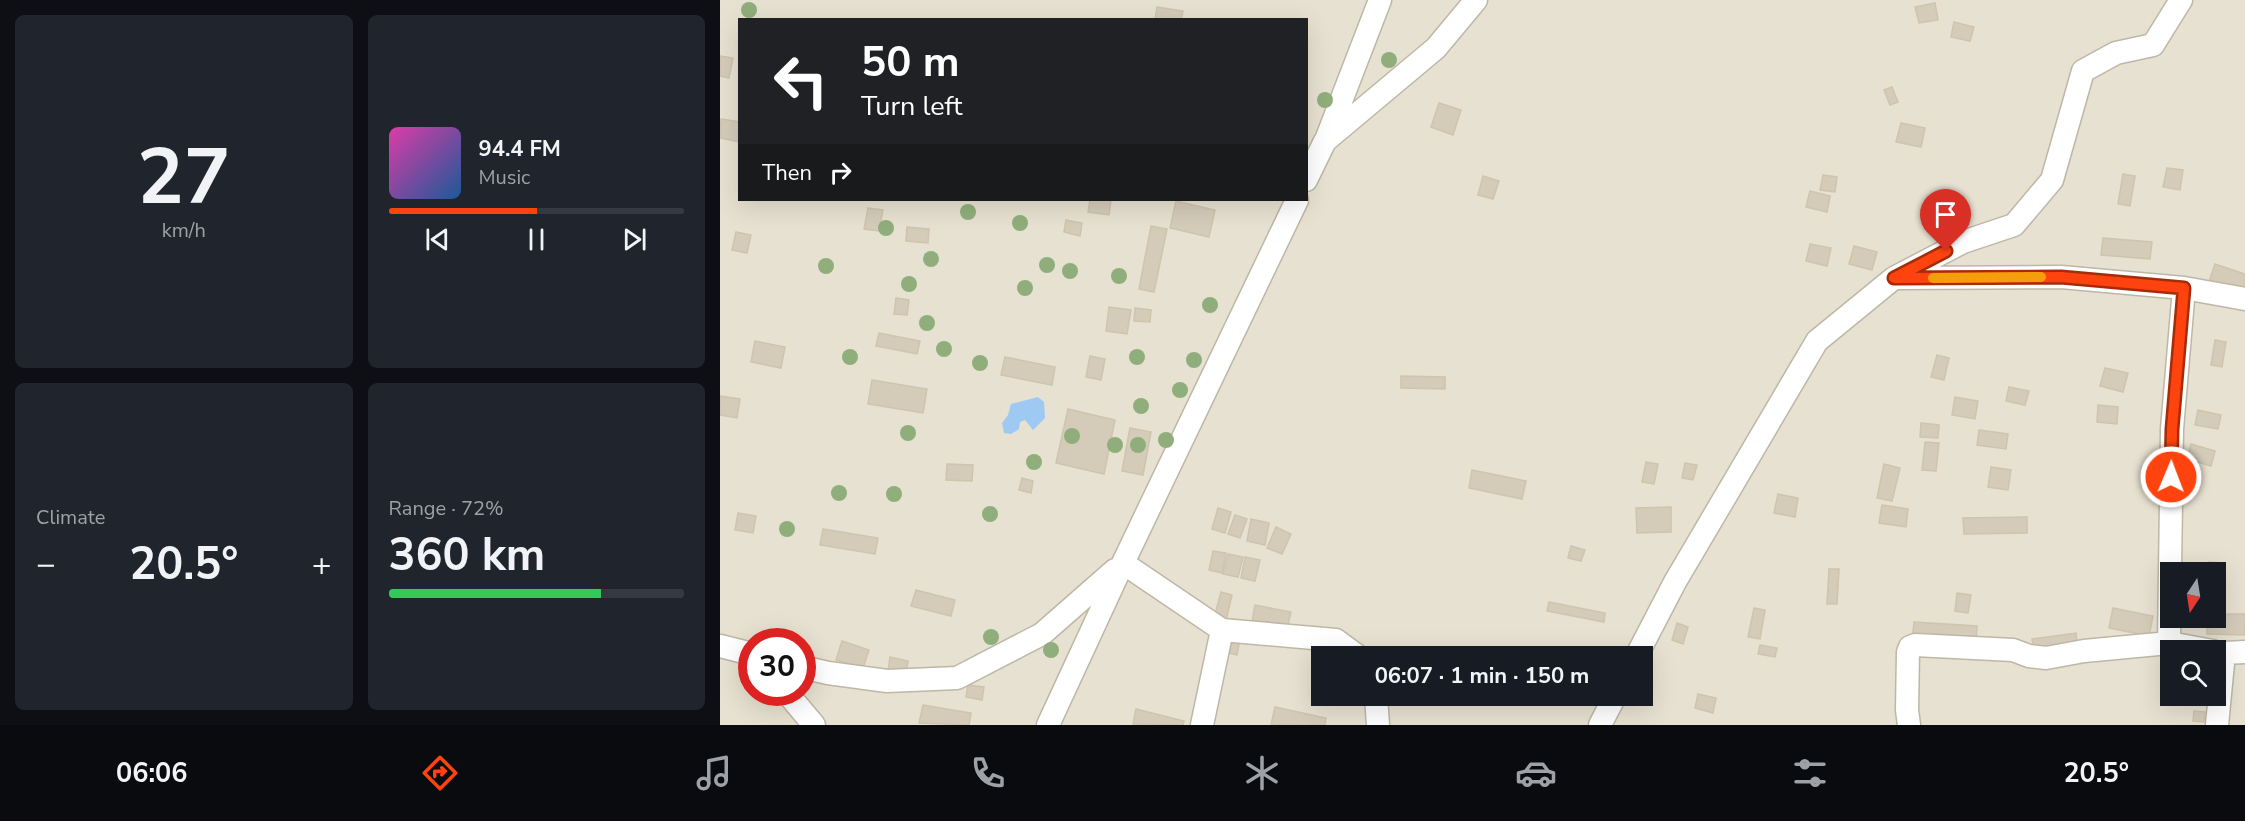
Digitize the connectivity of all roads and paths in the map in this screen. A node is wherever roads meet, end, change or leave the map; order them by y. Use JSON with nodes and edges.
{"nodes":[{"id":1,"x":1380,"y":0,"type":"edge"},
{"id":2,"x":1476,"y":0,"type":"edge"},
{"id":3,"x":2181,"y":0,"type":"edge"},
{"id":4,"x":1325,"y":141,"type":"junction"},
{"id":5,"x":1308,"y":176,"type":"edge"},
{"id":6,"x":1297,"y":201,"type":"edge"},
{"id":7,"x":1894,"y":278,"type":"junction"},
{"id":8,"x":2184,"y":288,"type":"junction"},
{"id":9,"x":2245,"y":299,"type":"edge"},
{"id":10,"x":1123,"y":563,"type":"junction"},
{"id":11,"x":1222,"y":630,"type":"junction"},
{"id":12,"x":2169,"y":640,"type":"edge"},
{"id":13,"x":2160,"y":644,"type":"edge"},
{"id":14,"x":720,"y":646,"type":"edge"},
{"id":15,"x":1344,"y":646,"type":"edge"},
{"id":16,"x":1642,"y":646,"type":"edge"},
{"id":17,"x":738,"y":650,"type":"edge"},
{"id":18,"x":816,"y":671,"type":"edge"},
{"id":19,"x":798,"y":706,"type":"edge"},
{"id":20,"x":1377,"y":706,"type":"edge"},
{"id":21,"x":1610,"y":706,"type":"edge"},
{"id":22,"x":2219,"y":706,"type":"edge"},
{"id":23,"x":814,"y":725,"type":"edge"},
{"id":24,"x":1048,"y":725,"type":"edge"},
{"id":25,"x":1202,"y":725,"type":"edge"},
{"id":26,"x":1378,"y":725,"type":"edge"},
{"id":27,"x":1600,"y":725,"type":"edge"},
{"id":28,"x":1909,"y":725,"type":"edge"},
{"id":29,"x":2217,"y":725,"type":"edge"}],
"edges":[{"from":1,"to":4,"type":"street"},
{"from":2,"to":4,"type":"street"},
{"from":3,"to":7,"type":"street"},
{"from":4,"to":5,"type":"street"},
{"from":6,"to":10,"type":"street"},
{"from":7,"to":8,"type":"street"},
{"from":7,"to":16,"type":"street"},
{"from":8,"to":9,"type":"street"},
{"from":8,"to":12,"type":"street"},
{"from":10,"to":11,"type":"street"},
{"from":10,"to":18,"type":"street"},
{"from":10,"to":24,"type":"street"},
{"from":11,"to":15,"type":"street"},
{"from":11,"to":25,"type":"street"},
{"from":13,"to":28,"type":"street"},
{"from":14,"to":17,"type":"street"},
{"from":19,"to":23,"type":"street"},
{"from":20,"to":26,"type":"street"},
{"from":21,"to":27,"type":"street"},
{"from":22,"to":29,"type":"street"}]}
